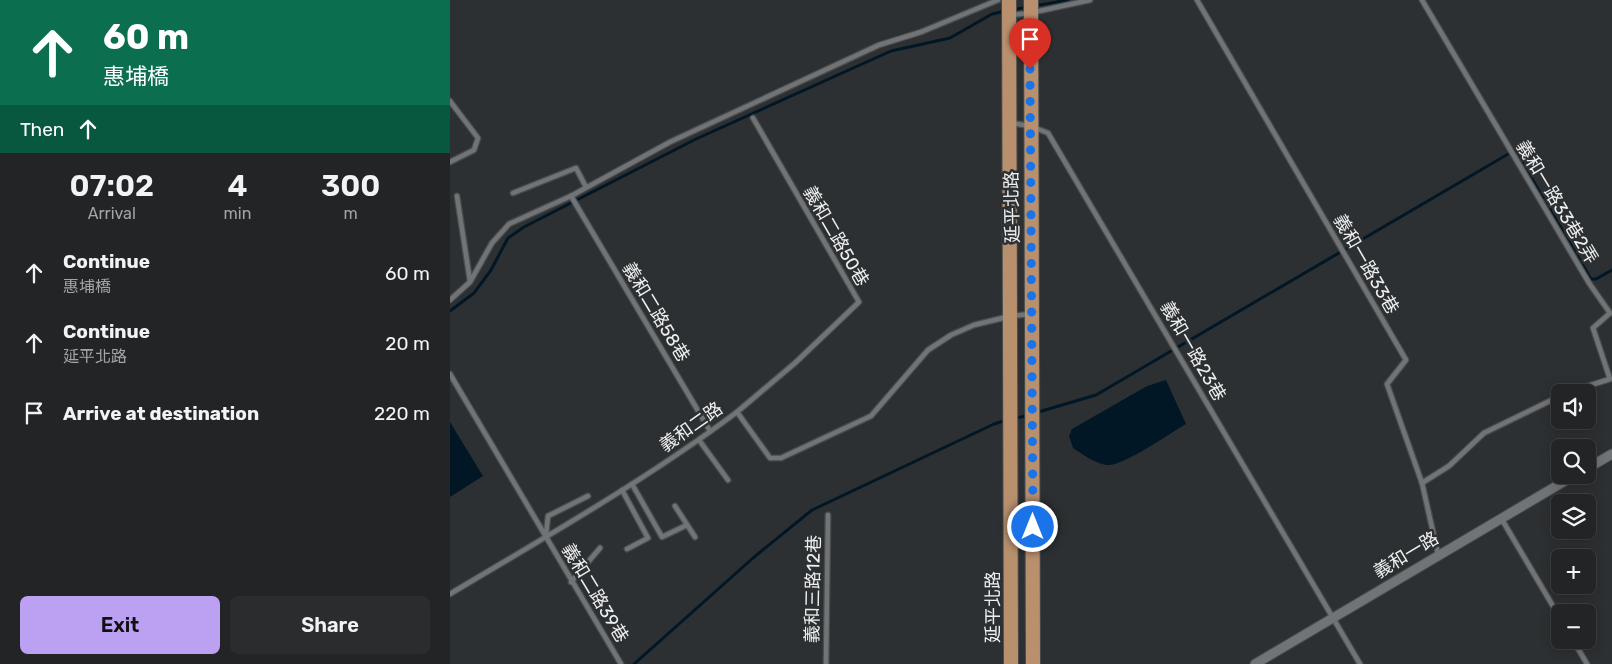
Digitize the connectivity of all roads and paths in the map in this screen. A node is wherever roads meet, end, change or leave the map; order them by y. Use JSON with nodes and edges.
{"nodes":[{"id":1,"x":998,"y":0,"type":"edge"},
{"id":2,"x":1009,"y":0,"type":"edge"},
{"id":3,"x":1090,"y":0,"type":"edge"},
{"id":4,"x":1197,"y":0,"type":"edge"},
{"id":5,"x":1422,"y":0,"type":"edge"},
{"id":6,"x":1030,"y":7,"type":"edge"},
{"id":7,"x":1009,"y":15,"type":"junction"},
{"id":8,"x":450,"y":101,"type":"edge"},
{"id":9,"x":753,"y":118,"type":"dead end"},
{"id":10,"x":1010,"y":123,"type":"junction"},
{"id":11,"x":1030,"y":126,"type":"junction"},
{"id":12,"x":450,"y":162,"type":"edge"},
{"id":13,"x":586,"y":188,"type":"junction"},
{"id":14,"x":513,"y":194,"type":"dead end"},
{"id":15,"x":456,"y":196,"type":"dead end"},
{"id":16,"x":572,"y":197,"type":"junction"},
{"id":17,"x":470,"y":282,"type":"junction"},
{"id":18,"x":450,"y":300,"type":"edge"},
{"id":19,"x":1032,"y":314,"type":"junction"},
{"id":20,"x":1011,"y":316,"type":"junction"},
{"id":21,"x":450,"y":374,"type":"edge"},
{"id":22,"x":1594,"y":384,"type":"edge"},
{"id":23,"x":1551,"y":400,"type":"edge"},
{"id":24,"x":736,"y":412,"type":"junction"},
{"id":25,"x":710,"y":432,"type":"junction"},
{"id":26,"x":699,"y":440,"type":"junction"},
{"id":27,"x":1612,"y":454,"type":"edge"},
{"id":28,"x":1596,"y":463,"type":"edge"},
{"id":29,"x":728,"y":480,"type":"dead end"},
{"id":30,"x":1422,"y":483,"type":"junction"},
{"id":31,"x":632,"y":484,"type":"junction"},
{"id":32,"x":1560,"y":484,"type":"edge"},
{"id":33,"x":622,"y":490,"type":"junction"},
{"id":34,"x":588,"y":496,"type":"dead end"},
{"id":35,"x":675,"y":506,"type":"dead end"},
{"id":36,"x":828,"y":515,"type":"dead end"},
{"id":37,"x":1501,"y":518,"type":"junction"},
{"id":38,"x":687,"y":525,"type":"junction"},
{"id":39,"x":546,"y":536,"type":"junction"},
{"id":40,"x":695,"y":537,"type":"dead end"},
{"id":41,"x":600,"y":548,"type":"dead end"},
{"id":42,"x":628,"y":549,"type":"dead end"},
{"id":43,"x":1438,"y":554,"type":"junction"},
{"id":44,"x":571,"y":582,"type":"junction"},
{"id":45,"x":450,"y":594,"type":"edge"},
{"id":46,"x":1552,"y":604,"type":"edge"},
{"id":47,"x":1334,"y":618,"type":"junction"},
{"id":48,"x":1578,"y":649,"type":"edge"},
{"id":49,"x":621,"y":664,"type":"edge"},
{"id":50,"x":826,"y":664,"type":"edge"},
{"id":51,"x":1011,"y":664,"type":"edge"},
{"id":52,"x":1033,"y":664,"type":"edge"},
{"id":53,"x":1254,"y":664,"type":"edge"},
{"id":54,"x":1360,"y":664,"type":"edge"},
{"id":55,"x":1587,"y":664,"type":"edge"}],
"edges":[{"from":1,"to":13,"type":"lane"},
{"from":2,"to":7,"type":"main road","name":"延平北路"},
{"from":3,"to":6,"type":"lane"},
{"from":4,"to":30,"type":"lane","name":"義和一路33巷"},
{"from":5,"to":22,"type":"lane","name":"義和一路33巷2弄"},
{"from":6,"to":7,"type":"lane"},
{"from":6,"to":11,"type":"main road","name":"延平北路"},
{"from":7,"to":10,"type":"main road","name":"延平北路"},
{"from":8,"to":12,"type":"lane"},
{"from":9,"to":24,"type":"lane","name":"義和二路50巷"},
{"from":10,"to":11,"type":"lane","name":"義和一路23巷"},
{"from":10,"to":20,"type":"main road","name":"延平北路"},
{"from":11,"to":19,"type":"main road","name":"延平北路"},
{"from":11,"to":47,"type":"lane","name":"義和一路23巷"},
{"from":13,"to":14,"type":"lane"},
{"from":13,"to":16,"type":"lane"},
{"from":15,"to":17,"type":"lane"},
{"from":16,"to":17,"type":"lane"},
{"from":16,"to":25,"type":"lane","name":"義和二路58巷"},
{"from":17,"to":18,"type":"lane"},
{"from":19,"to":20,"type":"lane","name":"義和二路"},
{"from":19,"to":52,"type":"main road","name":"延平北路"},
{"from":20,"to":24,"type":"lane","name":"義和二路"},
{"from":20,"to":51,"type":"main road","name":"延平北路"},
{"from":21,"to":39,"type":"lane","name":"義和二路39巷"},
{"from":23,"to":30,"type":"lane"},
{"from":24,"to":25,"type":"lane","name":"義和二路"},
{"from":25,"to":26,"type":"lane","name":"義和二路"},
{"from":26,"to":29,"type":"lane"},
{"from":26,"to":31,"type":"lane","name":"義和二路"},
{"from":27,"to":28,"type":"street"},
{"from":30,"to":43,"type":"lane","name":"義和一路33巷"},
{"from":31,"to":33,"type":"lane","name":"義和二路"},
{"from":31,"to":38,"type":"lane"},
{"from":32,"to":37,"type":"street","name":"義和一路"},
{"from":33,"to":39,"type":"lane","name":"義和二路"},
{"from":33,"to":42,"type":"lane"},
{"from":34,"to":39,"type":"lane"},
{"from":35,"to":38,"type":"lane"},
{"from":36,"to":50,"type":"lane","name":"義和三路12巷"},
{"from":37,"to":43,"type":"street","name":"義和一路"},
{"from":37,"to":46,"type":"lane"},
{"from":38,"to":40,"type":"lane"},
{"from":39,"to":44,"type":"lane","name":"義和二路39巷"},
{"from":39,"to":45,"type":"lane","name":"義和二路"},
{"from":41,"to":44,"type":"lane"},
{"from":43,"to":47,"type":"street","name":"義和一路"},
{"from":44,"to":49,"type":"lane","name":"義和二路39巷"},
{"from":47,"to":53,"type":"street","name":"義和一路"},
{"from":47,"to":54,"type":"lane","name":"義和一路23巷"},
{"from":48,"to":55,"type":"lane"}]}
